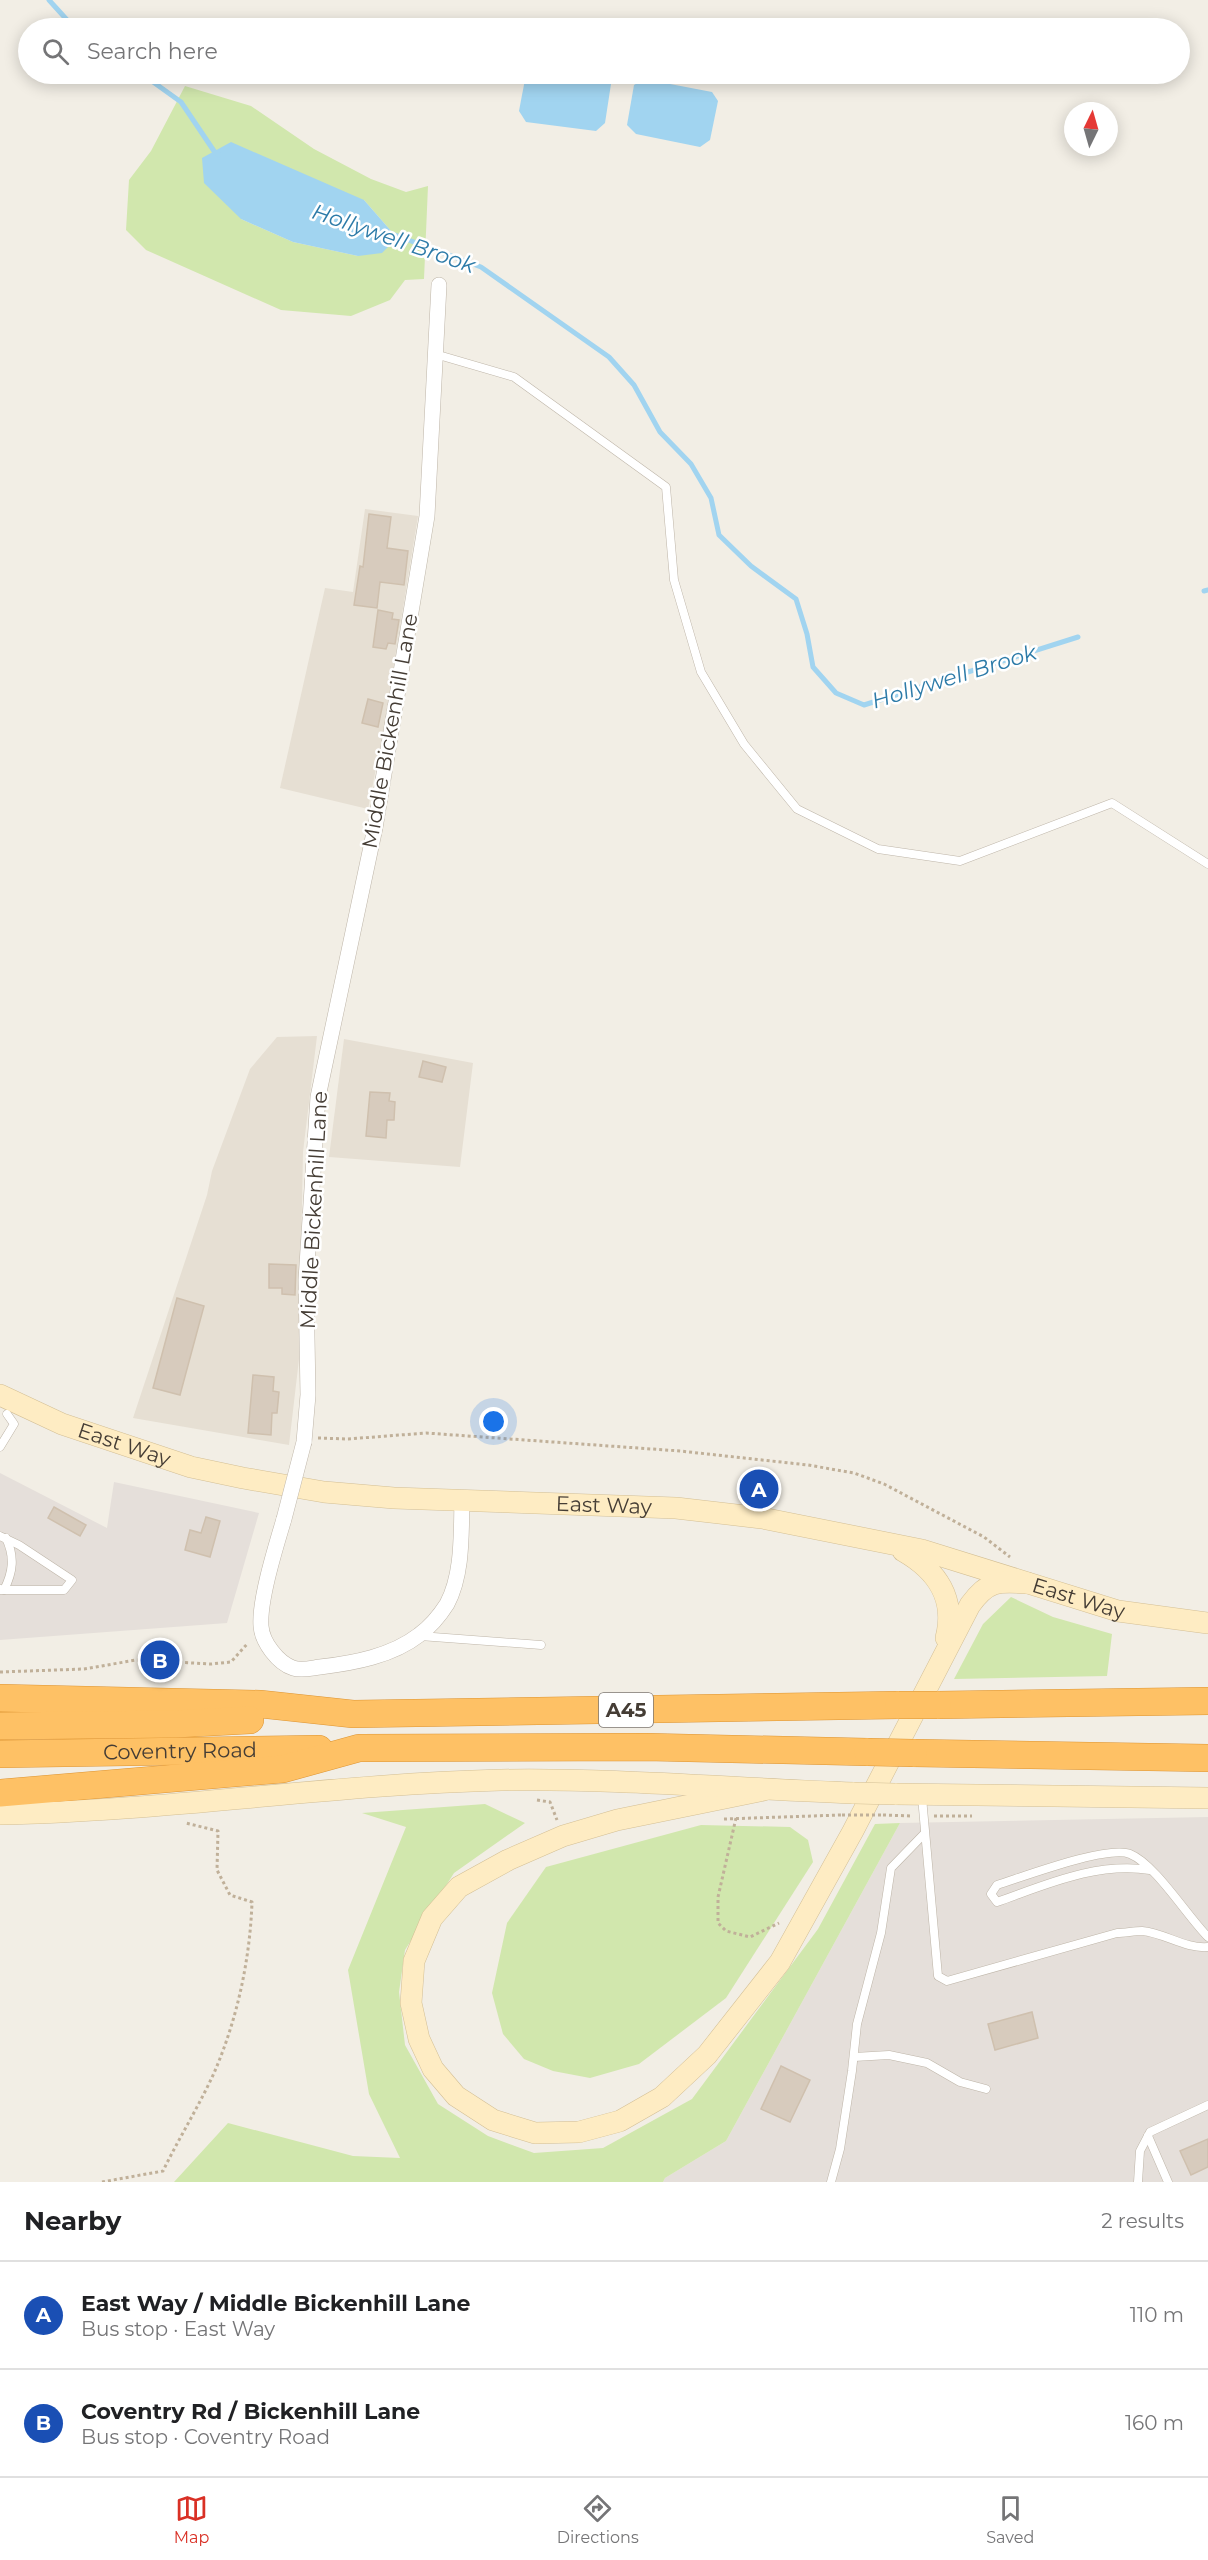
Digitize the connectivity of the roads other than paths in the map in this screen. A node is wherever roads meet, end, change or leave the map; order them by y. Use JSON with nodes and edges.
{"nodes":[{"id":1,"x":439,"y":285,"type":"dead end"},
{"id":2,"x":435,"y":354,"type":"junction"},
{"id":3,"x":1208,"y":864,"type":"edge"},
{"id":4,"x":6,"y":1407,"type":"edge"},
{"id":5,"x":0,"y":1447,"type":"edge"},
{"id":6,"x":462,"y":1501,"type":"junction"},
{"id":7,"x":3,"y":1537,"type":"edge"},
{"id":8,"x":892,"y":1545,"type":"junction"},
{"id":9,"x":1027,"y":1583,"type":"junction"},
{"id":10,"x":1,"y":1590,"type":"edge"},
{"id":11,"x":1208,"y":1623,"type":"edge"},
{"id":12,"x":419,"y":1636,"type":"junction"},
{"id":13,"x":541,"y":1646,"type":"dead end"},
{"id":14,"x":942,"y":1654,"type":"junction"},
{"id":15,"x":0,"y":1698,"type":"edge"},
{"id":16,"x":1208,"y":1701,"type":"edge"},
{"id":17,"x":353,"y":1714,"type":"junction"},
{"id":18,"x":0,"y":1725,"type":"edge"},
{"id":19,"x":359,"y":1748,"type":"junction"},
{"id":20,"x":0,"y":1754,"type":"edge"},
{"id":21,"x":1208,"y":1758,"type":"edge"},
{"id":22,"x":764,"y":1790,"type":"junction"},
{"id":23,"x":0,"y":1792,"type":"edge"},
{"id":24,"x":922,"y":1795,"type":"junction"},
{"id":25,"x":1208,"y":1798,"type":"edge"},
{"id":26,"x":0,"y":1814,"type":"edge"},
{"id":27,"x":924,"y":1834,"type":"junction"},
{"id":28,"x":1150,"y":1870,"type":"junction"},
{"id":29,"x":1208,"y":1937,"type":"edge"},
{"id":30,"x":1208,"y":1947,"type":"edge"},
{"id":31,"x":854,"y":2057,"type":"junction"},
{"id":32,"x":986,"y":2089,"type":"dead end"},
{"id":33,"x":1208,"y":2105,"type":"edge"},
{"id":34,"x":1148,"y":2136,"type":"junction"},
{"id":35,"x":831,"y":2182,"type":"edge"},
{"id":36,"x":1138,"y":2182,"type":"edge"},
{"id":37,"x":1168,"y":2182,"type":"edge"}],
"edges":[{"from":1,"to":2,"type":"street","name":"Middle Bickenhill Lane"},
{"from":2,"to":3,"type":"lane"},
{"from":2,"to":12,"type":"street","name":"Middle Bickenhill Lane","bridge":true},
{"from":4,"to":5,"type":"lane"},
{"from":4,"to":6,"type":"street","name":"East Way"},
{"from":6,"to":8,"type":"street","name":"East Way"},
{"from":6,"to":12,"type":"street"},
{"from":7,"to":10,"type":"lane"},
{"from":7,"to":10,"type":"lane"},
{"from":8,"to":9,"type":"street","name":"East Way"},
{"from":8,"to":14,"type":"street"},
{"from":9,"to":11,"type":"street","name":"East Way"},
{"from":9,"to":14,"type":"street"},
{"from":12,"to":13,"type":"lane"},
{"from":14,"to":22,"type":"street"},
{"from":15,"to":17,"type":"highway"},
{"from":16,"to":17,"type":"highway","number":"A45","bridge":true},
{"from":17,"to":18,"type":"highway","name":"Coventry Road","number":"A45"},
{"from":19,"to":20,"type":"highway","name":"Coventry Road","number":"A45"},
{"from":19,"to":21,"type":"highway","number":"A45","bridge":true},
{"from":19,"to":23,"type":"highway"},
{"from":22,"to":24,"type":"street","bridge":true},
{"from":22,"to":26,"type":"street"},
{"from":24,"to":25,"type":"street"},
{"from":24,"to":27,"type":"lane"},
{"from":27,"to":30,"type":"lane"},
{"from":27,"to":31,"type":"lane"},
{"from":28,"to":28,"type":"lane"},
{"from":28,"to":29,"type":"lane"},
{"from":31,"to":32,"type":"lane"},
{"from":31,"to":35,"type":"lane"},
{"from":33,"to":34,"type":"lane"},
{"from":34,"to":36,"type":"lane"},
{"from":34,"to":37,"type":"lane"}]}
